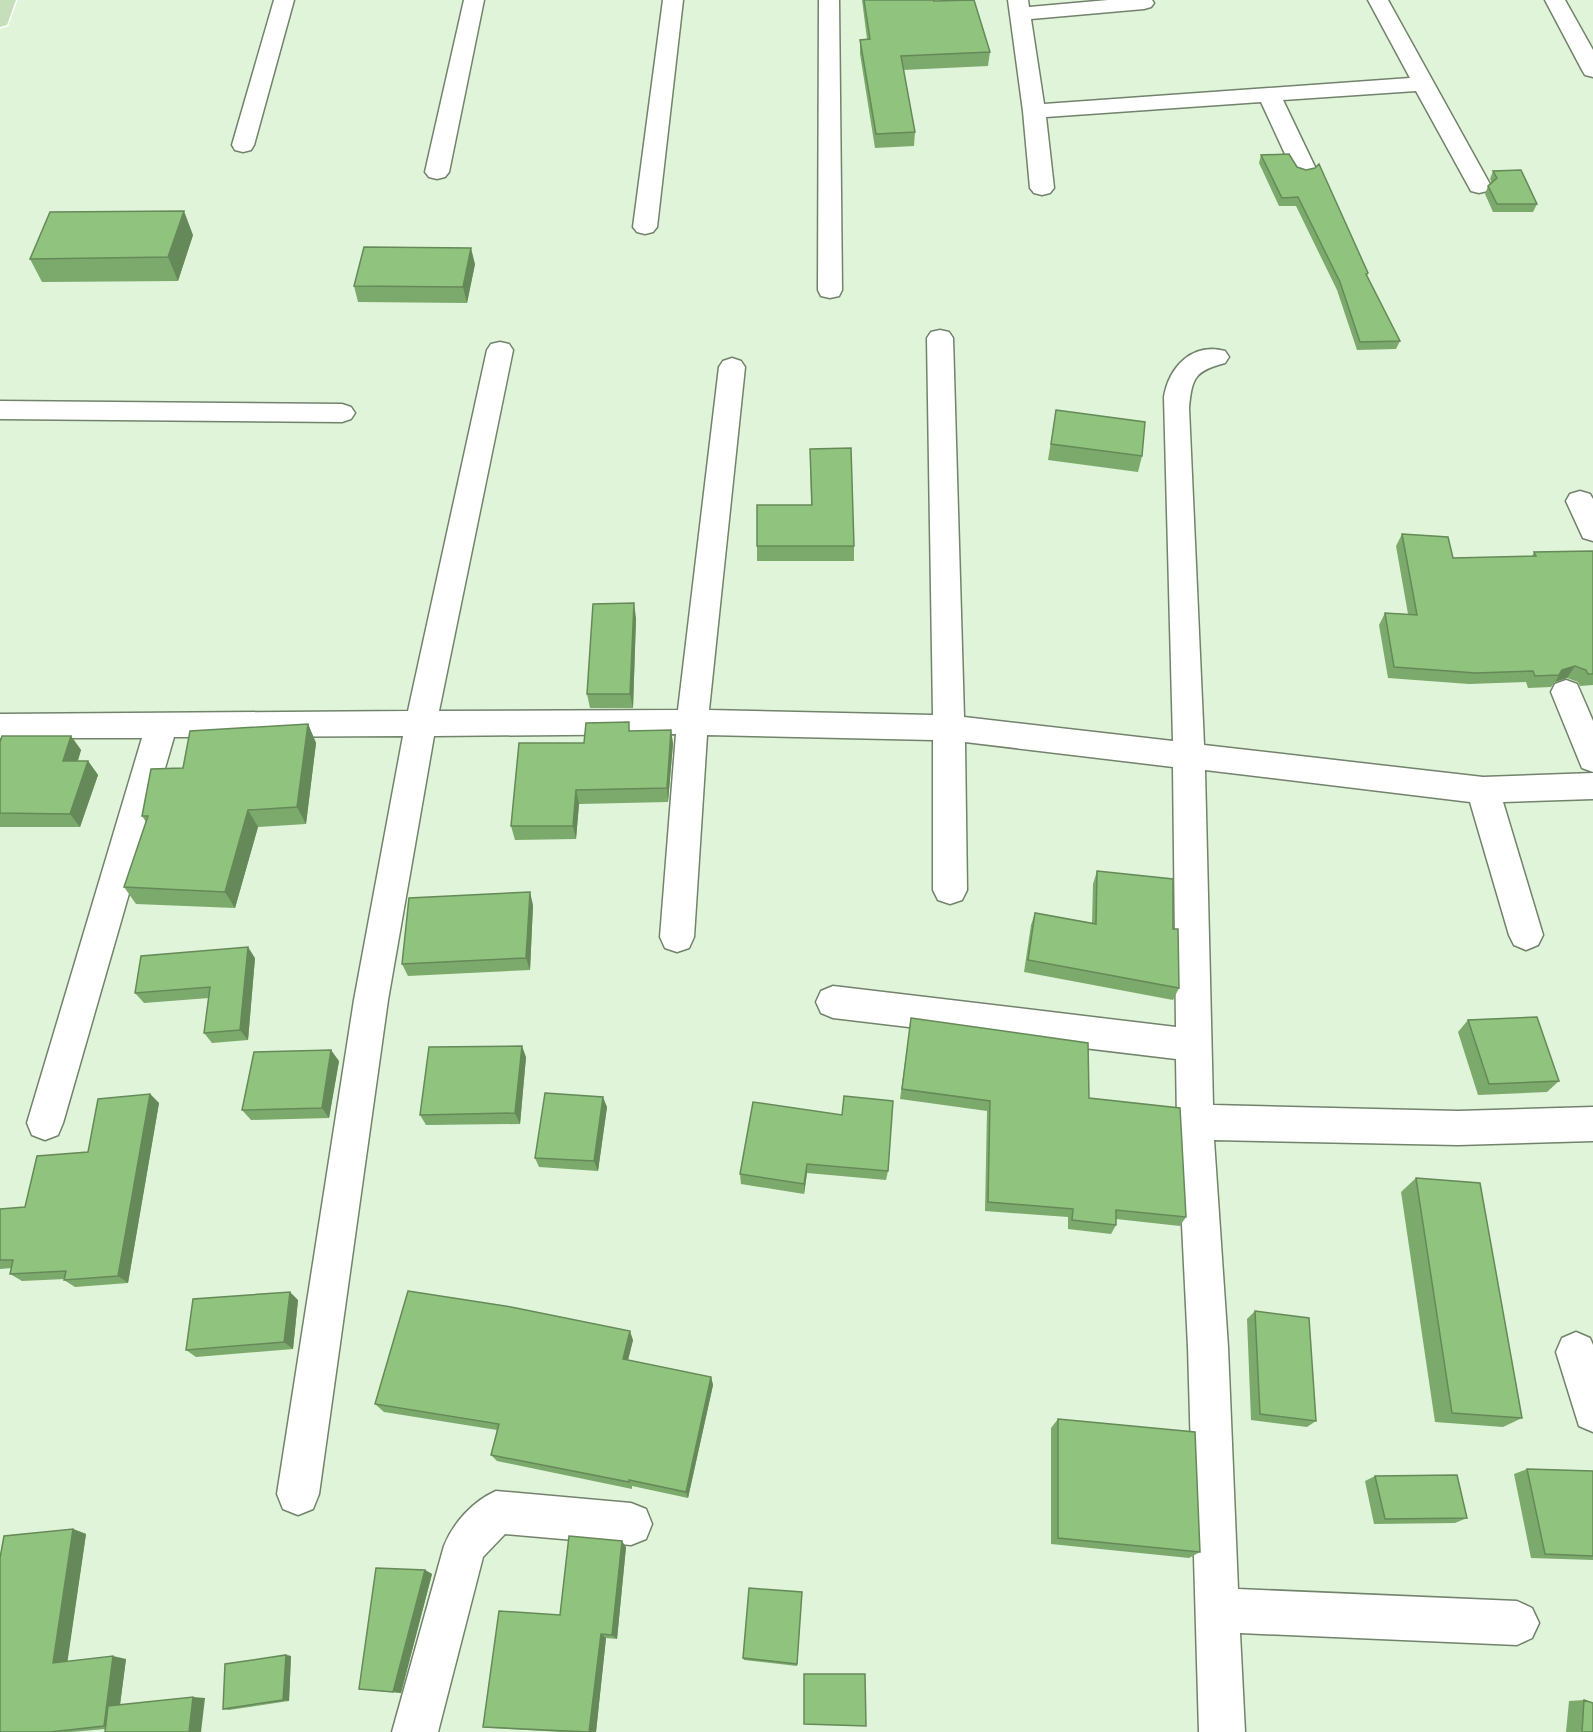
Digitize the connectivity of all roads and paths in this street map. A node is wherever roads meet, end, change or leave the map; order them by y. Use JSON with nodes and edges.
{"nodes":[{"id":1,"x":6,"y":0,"type":"edge"},
{"id":2,"x":284,"y":0,"type":"edge"},
{"id":3,"x":474,"y":0,"type":"edge"},
{"id":4,"x":673,"y":0,"type":"edge"},
{"id":5,"x":829,"y":0,"type":"edge"},
{"id":6,"x":1378,"y":0,"type":"edge"},
{"id":7,"x":1555,"y":0,"type":"edge"},
{"id":8,"x":1144,"y":3,"type":"dead end"},
{"id":9,"x":1020,"y":7,"type":"edge"},
{"id":10,"x":0,"y":21,"type":"edge"},
{"id":11,"x":1569,"y":25,"type":"junction"},
{"id":12,"x":1593,"y":25,"type":"edge"},
{"id":13,"x":1593,"y":70,"type":"edge"},
{"id":14,"x":1423,"y":84,"type":"junction"},
{"id":15,"x":1269,"y":95,"type":"junction"},
{"id":16,"x":1034,"y":111,"type":"junction"},
{"id":17,"x":243,"y":145,"type":"dead end"},
{"id":18,"x":1304,"y":170,"type":"edge"},
{"id":19,"x":437,"y":172,"type":"dead end"},
{"id":20,"x":1479,"y":186,"type":"dead end"},
{"id":21,"x":1042,"y":188,"type":"dead end"},
{"id":22,"x":645,"y":227,"type":"dead end"},
{"id":23,"x":830,"y":290,"type":"dead end"},
{"id":24,"x":940,"y":338,"type":"dead end"},
{"id":25,"x":500,"y":351,"type":"dead end"},
{"id":26,"x":1216,"y":357,"type":"dead end"},
{"id":27,"x":732,"y":368,"type":"dead end"},
{"id":28,"x":0,"y":410,"type":"edge"},
{"id":29,"x":342,"y":413,"type":"dead end"},
{"id":30,"x":1580,"y":501,"type":"dead end"},
{"id":31,"x":1593,"y":531,"type":"edge"},
{"id":32,"x":1566,"y":692,"type":"dead end"},
{"id":33,"x":692,"y":722,"type":"junction"},
{"id":34,"x":421,"y":723,"type":"junction"},
{"id":35,"x":0,"y":726,"type":"edge"},
{"id":36,"x":161,"y":727,"type":"junction"},
{"id":37,"x":949,"y":728,"type":"junction"},
{"id":38,"x":1189,"y":756,"type":"junction"},
{"id":39,"x":1593,"y":759,"type":"edge"},
{"id":40,"x":1593,"y":786,"type":"edge"},
{"id":41,"x":1483,"y":790,"type":"junction"},
{"id":42,"x":950,"y":890,"type":"dead end"},
{"id":43,"x":1526,"y":935,"type":"dead end"},
{"id":44,"x":677,"y":937,"type":"dead end"},
{"id":45,"x":834,"y":1002,"type":"dead end"},
{"id":46,"x":1193,"y":1045,"type":"junction"},
{"id":47,"x":1195,"y":1122,"type":"junction"},
{"id":48,"x":45,"y":1123,"type":"dead end"},
{"id":49,"x":1593,"y":1124,"type":"edge"},
{"id":50,"x":1576,"y":1352,"type":"dead end"},
{"id":51,"x":1593,"y":1412,"type":"edge"},
{"id":52,"x":298,"y":1494,"type":"dead end"},
{"id":53,"x":631,"y":1524,"type":"dead end"},
{"id":54,"x":1217,"y":1610,"type":"junction"},
{"id":55,"x":1517,"y":1623,"type":"dead end"},
{"id":56,"x":415,"y":1732,"type":"edge"},
{"id":57,"x":1222,"y":1732,"type":"edge"}],
"edges":[{"from":1,"to":10,"type":"main road"},
{"from":2,"to":17,"type":"street"},
{"from":3,"to":19,"type":"street"},
{"from":4,"to":22,"type":"street"},
{"from":5,"to":23,"type":"street"},
{"from":6,"to":14,"type":"street"},
{"from":7,"to":11,"type":"street"},
{"from":8,"to":9,"type":"street"},
{"from":9,"to":16,"type":"street"},
{"from":11,"to":12,"type":"street"},
{"from":11,"to":13,"type":"street"},
{"from":14,"to":15,"type":"street"},
{"from":14,"to":20,"type":"street"},
{"from":15,"to":16,"type":"street"},
{"from":15,"to":18,"type":"street"},
{"from":16,"to":21,"type":"street"},
{"from":24,"to":37,"type":"street"},
{"from":25,"to":34,"type":"street"},
{"from":26,"to":38,"type":"street"},
{"from":27,"to":33,"type":"street"},
{"from":28,"to":29,"type":"street"},
{"from":30,"to":31,"type":"street"},
{"from":32,"to":39,"type":"street"},
{"from":33,"to":34,"type":"street"},
{"from":33,"to":37,"type":"street"},
{"from":33,"to":44,"type":"street"},
{"from":34,"to":36,"type":"street"},
{"from":34,"to":52,"type":"street"},
{"from":35,"to":36,"type":"street"},
{"from":36,"to":48,"type":"street"},
{"from":37,"to":38,"type":"street"},
{"from":37,"to":42,"type":"street"},
{"from":38,"to":41,"type":"street"},
{"from":38,"to":46,"type":"street"},
{"from":40,"to":41,"type":"street"},
{"from":41,"to":43,"type":"street"},
{"from":45,"to":46,"type":"street"},
{"from":46,"to":47,"type":"street"},
{"from":47,"to":49,"type":"street"},
{"from":47,"to":54,"type":"street"},
{"from":50,"to":51,"type":"street"},
{"from":53,"to":56,"type":"street"},
{"from":54,"to":55,"type":"street"},
{"from":54,"to":57,"type":"street"}]}
